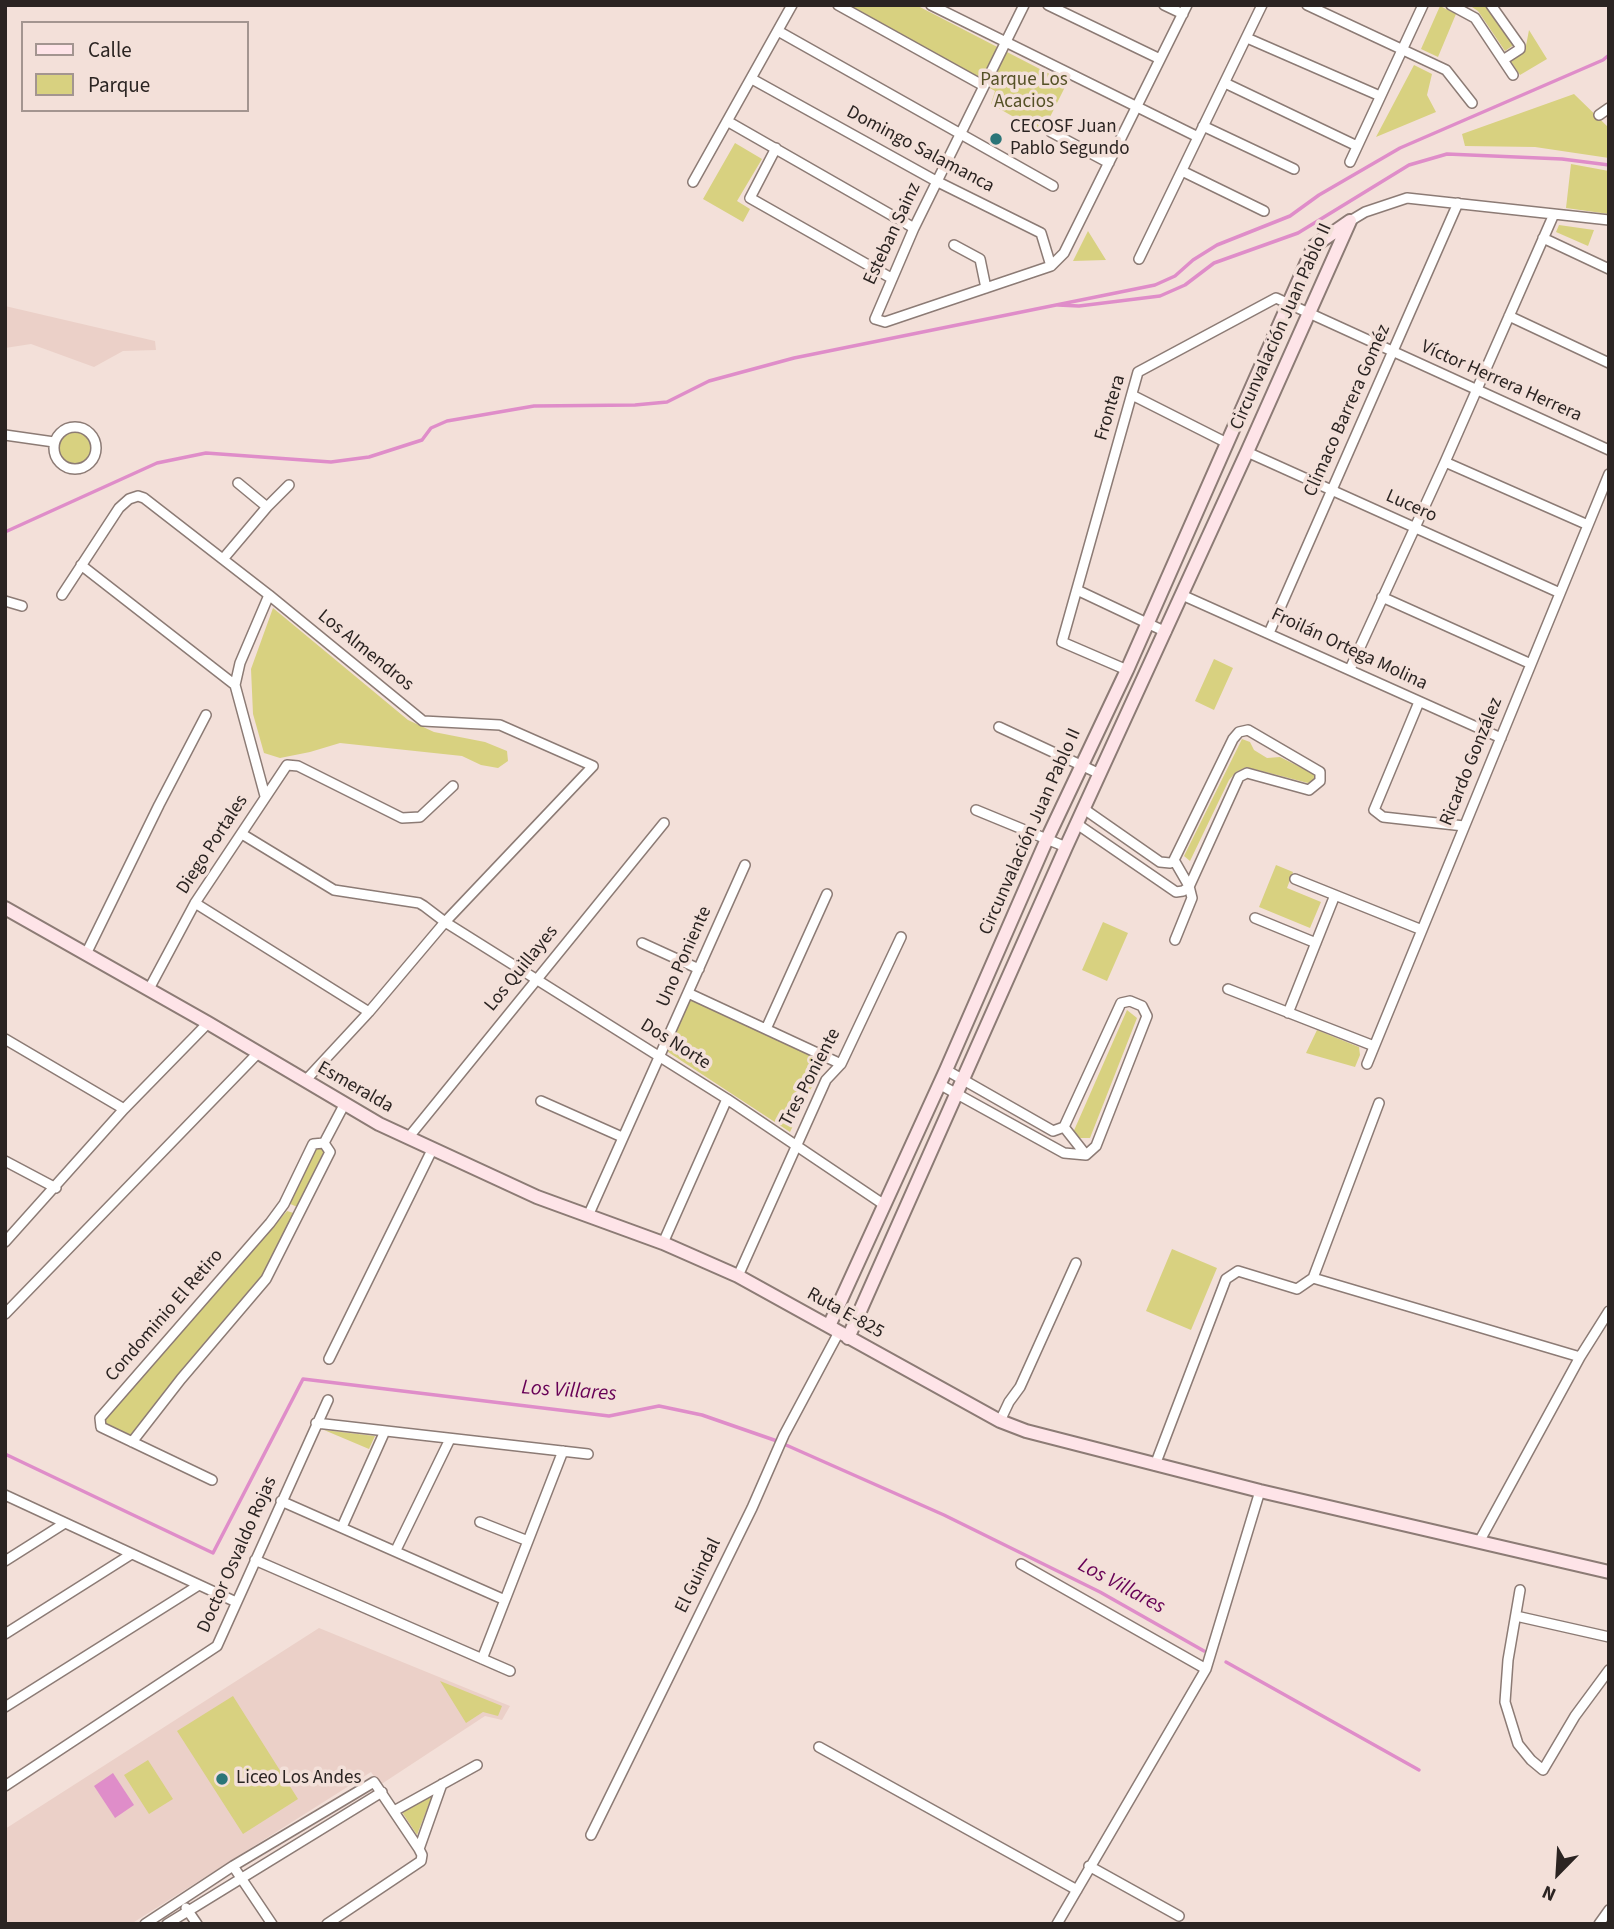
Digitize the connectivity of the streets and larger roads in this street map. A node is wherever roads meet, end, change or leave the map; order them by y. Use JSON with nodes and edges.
{"nodes":[{"id":1,"x":792,"y":5,"type":"edge"},
{"id":2,"x":838,"y":5,"type":"edge"},
{"id":3,"x":931,"y":5,"type":"edge"},
{"id":4,"x":1048,"y":5,"type":"edge"},
{"id":5,"x":1164,"y":5,"type":"edge"},
{"id":6,"x":1262,"y":5,"type":"edge"},
{"id":7,"x":1307,"y":5,"type":"edge"},
{"id":8,"x":1423,"y":5,"type":"edge"},
{"id":9,"x":1451,"y":5,"type":"edge"},
{"id":10,"x":1492,"y":5,"type":"edge"},
{"id":11,"x":1023,"y":6,"type":"edge"},
{"id":12,"x":1185,"y":10,"type":"edge"},
{"id":13,"x":778,"y":31,"type":"junction"},
{"id":14,"x":1247,"y":38,"type":"junction"},
{"id":15,"x":1005,"y":43,"type":"junction"},
{"id":16,"x":1402,"y":50,"type":"junction"},
{"id":17,"x":1160,"y":59,"type":"junction"},
{"id":18,"x":1503,"y":60,"type":"junction"},
{"id":19,"x":1513,"y":75,"type":"dead end"},
{"id":20,"x":752,"y":79,"type":"junction"},
{"id":21,"x":1225,"y":83,"type":"junction"},
{"id":22,"x":984,"y":86,"type":"junction"},
{"id":23,"x":1380,"y":96,"type":"junction"},
{"id":24,"x":1472,"y":103,"type":"dead end"},
{"id":25,"x":1137,"y":107,"type":"junction"},
{"id":26,"x":1609,"y":108,"type":"edge"},
{"id":27,"x":1599,"y":115,"type":"dead end"},
{"id":28,"x":727,"y":121,"type":"junction"},
{"id":29,"x":1203,"y":126,"type":"junction"},
{"id":30,"x":1051,"y":132,"type":"dead end"},
{"id":31,"x":960,"y":135,"type":"junction"},
{"id":32,"x":1198,"y":137,"type":"junction"},
{"id":33,"x":1357,"y":146,"type":"junction"},
{"id":34,"x":776,"y":148,"type":"junction"},
{"id":35,"x":1350,"y":162,"type":"dead end"},
{"id":36,"x":1109,"y":163,"type":"junction"},
{"id":37,"x":1294,"y":169,"type":"dead end"},
{"id":38,"x":1182,"y":171,"type":"junction"},
{"id":39,"x":936,"y":181,"type":"junction"},
{"id":40,"x":693,"y":182,"type":"dead end"},
{"id":41,"x":1053,"y":186,"type":"dead end"},
{"id":42,"x":1458,"y":203,"type":"junction"},
{"id":43,"x":1264,"y":211,"type":"dead end"},
{"id":44,"x":1554,"y":214,"type":"junction"},
{"id":45,"x":1609,"y":220,"type":"edge"},
{"id":46,"x":1350,"y":221,"type":"junction"},
{"id":47,"x":914,"y":228,"type":"junction"},
{"id":48,"x":1543,"y":238,"type":"junction"},
{"id":49,"x":954,"y":245,"type":"dead end"},
{"id":50,"x":1139,"y":258,"type":"dead end"},
{"id":51,"x":1051,"y":266,"type":"junction"},
{"id":52,"x":1609,"y":269,"type":"edge"},
{"id":53,"x":891,"y":278,"type":"junction"},
{"id":54,"x":986,"y":288,"type":"junction"},
{"id":55,"x":1300,"y":309,"type":"junction"},
{"id":56,"x":1509,"y":316,"type":"junction"},
{"id":57,"x":1393,"y":352,"type":"junction"},
{"id":58,"x":1609,"y":363,"type":"edge"},
{"id":59,"x":1477,"y":390,"type":"junction"},
{"id":60,"x":1132,"y":395,"type":"junction"},
{"id":61,"x":5,"y":435,"type":"edge"},
{"id":62,"x":54,"y":442,"type":"junction"},
{"id":63,"x":1227,"y":443,"type":"junction"},
{"id":64,"x":1609,"y":450,"type":"edge"},
{"id":65,"x":1247,"y":452,"type":"junction"},
{"id":66,"x":1445,"y":462,"type":"junction"},
{"id":67,"x":1609,"y":474,"type":"edge"},
{"id":68,"x":238,"y":482,"type":"dead end"},
{"id":69,"x":289,"y":485,"type":"dead end"},
{"id":70,"x":1332,"y":491,"type":"junction"},
{"id":71,"x":267,"y":507,"type":"junction"},
{"id":72,"x":1588,"y":525,"type":"junction"},
{"id":73,"x":1413,"y":528,"type":"junction"},
{"id":74,"x":223,"y":559,"type":"junction"},
{"id":75,"x":81,"y":565,"type":"junction"},
{"id":76,"x":1077,"y":590,"type":"junction"},
{"id":77,"x":1560,"y":593,"type":"junction"},
{"id":78,"x":61,"y":595,"type":"dead end"},
{"id":79,"x":269,"y":595,"type":"junction"},
{"id":80,"x":1182,"y":595,"type":"junction"},
{"id":81,"x":1382,"y":597,"type":"junction"},
{"id":82,"x":5,"y":601,"type":"edge"},
{"id":83,"x":22,"y":606,"type":"dead end"},
{"id":84,"x":1148,"y":623,"type":"junction"},
{"id":85,"x":1166,"y":632,"type":"junction"},
{"id":86,"x":1269,"y":633,"type":"junction"},
{"id":87,"x":1531,"y":664,"type":"junction"},
{"id":88,"x":1350,"y":669,"type":"junction"},
{"id":89,"x":1127,"y":670,"type":"junction"},
{"id":90,"x":235,"y":685,"type":"junction"},
{"id":91,"x":1419,"y":702,"type":"junction"},
{"id":92,"x":206,"y":715,"type":"dead end"},
{"id":93,"x":999,"y":727,"type":"dead end"},
{"id":94,"x":1501,"y":738,"type":"junction"},
{"id":95,"x":1082,"y":764,"type":"junction"},
{"id":96,"x":1100,"y":774,"type":"junction"},
{"id":97,"x":453,"y":786,"type":"dead end"},
{"id":98,"x":265,"y":796,"type":"junction"},
{"id":99,"x":976,"y":810,"type":"dead end"},
{"id":100,"x":1084,"y":810,"type":"junction"},
{"id":101,"x":664,"y":823,"type":"dead end"},
{"id":102,"x":1077,"y":824,"type":"junction"},
{"id":103,"x":1464,"y":827,"type":"junction"},
{"id":104,"x":242,"y":834,"type":"junction"},
{"id":105,"x":1046,"y":839,"type":"junction"},
{"id":106,"x":1066,"y":848,"type":"junction"},
{"id":107,"x":1174,"y":860,"type":"junction"},
{"id":108,"x":744,"y":865,"type":"dead end"},
{"id":109,"x":1295,"y":879,"type":"dead end"},
{"id":110,"x":1189,"y":886,"type":"junction"},
{"id":111,"x":827,"y":894,"type":"dead end"},
{"id":112,"x":1335,"y":895,"type":"junction"},
{"id":113,"x":195,"y":904,"type":"junction"},
{"id":114,"x":5,"y":908,"type":"edge"},
{"id":115,"x":1255,"y":918,"type":"dead end"},
{"id":116,"x":445,"y":922,"type":"junction"},
{"id":117,"x":1422,"y":930,"type":"junction"},
{"id":118,"x":901,"y":937,"type":"dead end"},
{"id":119,"x":1175,"y":940,"type":"dead end"},
{"id":120,"x":642,"y":943,"type":"dead end"},
{"id":121,"x":1316,"y":943,"type":"junction"},
{"id":122,"x":86,"y":954,"type":"junction"},
{"id":123,"x":699,"y":969,"type":"junction"},
{"id":124,"x":537,"y":979,"type":"junction"},
{"id":125,"x":149,"y":989,"type":"junction"},
{"id":126,"x":1228,"y":989,"type":"dead end"},
{"id":127,"x":688,"y":993,"type":"junction"},
{"id":128,"x":369,"y":1012,"type":"junction"},
{"id":129,"x":1288,"y":1013,"type":"junction"},
{"id":130,"x":208,"y":1023,"type":"junction"},
{"id":131,"x":766,"y":1029,"type":"junction"},
{"id":132,"x":5,"y":1039,"type":"edge"},
{"id":133,"x":1374,"y":1046,"type":"junction"},
{"id":134,"x":258,"y":1053,"type":"junction"},
{"id":135,"x":659,"y":1056,"type":"junction"},
{"id":136,"x":841,"y":1064,"type":"junction"},
{"id":137,"x":1367,"y":1064,"type":"dead end"},
{"id":138,"x":946,"y":1070,"type":"junction"},
{"id":139,"x":963,"y":1079,"type":"junction"},
{"id":140,"x":305,"y":1081,"type":"junction"},
{"id":141,"x":939,"y":1084,"type":"junction"},
{"id":142,"x":957,"y":1093,"type":"junction"},
{"id":143,"x":727,"y":1099,"type":"junction"},
{"id":144,"x":541,"y":1101,"type":"dead end"},
{"id":145,"x":1379,"y":1103,"type":"dead end"},
{"id":146,"x":344,"y":1105,"type":"junction"},
{"id":147,"x":124,"y":1109,"type":"junction"},
{"id":148,"x":1064,"y":1127,"type":"junction"},
{"id":149,"x":622,"y":1137,"type":"junction"},
{"id":150,"x":408,"y":1138,"type":"junction"},
{"id":151,"x":324,"y":1143,"type":"junction"},
{"id":152,"x":796,"y":1144,"type":"junction"},
{"id":153,"x":432,"y":1150,"type":"junction"},
{"id":154,"x":1086,"y":1155,"type":"junction"},
{"id":155,"x":5,"y":1161,"type":"edge"},
{"id":156,"x":56,"y":1188,"type":"junction"},
{"id":157,"x":284,"y":1204,"type":"junction"},
{"id":158,"x":883,"y":1204,"type":"junction"},
{"id":159,"x":301,"y":1212,"type":"junction"},
{"id":160,"x":588,"y":1216,"type":"junction"},
{"id":161,"x":5,"y":1242,"type":"edge"},
{"id":162,"x":663,"y":1242,"type":"junction"},
{"id":163,"x":706,"y":1261,"type":"joint"},
{"id":164,"x":1076,"y":1264,"type":"dead end"},
{"id":165,"x":738,"y":1276,"type":"junction"},
{"id":166,"x":1313,"y":1278,"type":"junction"},
{"id":167,"x":1609,"y":1311,"type":"edge"},
{"id":168,"x":5,"y":1314,"type":"edge"},
{"id":169,"x":838,"y":1332,"type":"junction"},
{"id":170,"x":1580,"y":1357,"type":"junction"},
{"id":171,"x":329,"y":1359,"type":"dead end"},
{"id":172,"x":328,"y":1400,"type":"dead end"},
{"id":173,"x":1000,"y":1420,"type":"junction"},
{"id":174,"x":316,"y":1423,"type":"junction"},
{"id":175,"x":385,"y":1431,"type":"junction"},
{"id":176,"x":450,"y":1439,"type":"junction"},
{"id":177,"x":132,"y":1442,"type":"junction"},
{"id":178,"x":563,"y":1451,"type":"junction"},
{"id":179,"x":589,"y":1454,"type":"dead end"},
{"id":180,"x":1155,"y":1465,"type":"junction"},
{"id":181,"x":212,"y":1480,"type":"dead end"},
{"id":182,"x":1259,"y":1491,"type":"junction"},
{"id":183,"x":5,"y":1495,"type":"edge"},
{"id":184,"x":281,"y":1501,"type":"junction"},
{"id":185,"x":480,"y":1522,"type":"dead end"},
{"id":186,"x":65,"y":1523,"type":"junction"},
{"id":187,"x":341,"y":1527,"type":"junction"},
{"id":188,"x":528,"y":1541,"type":"junction"},
{"id":189,"x":1479,"y":1542,"type":"junction"},
{"id":190,"x":396,"y":1550,"type":"junction"},
{"id":191,"x":130,"y":1555,"type":"junction"},
{"id":192,"x":255,"y":1560,"type":"junction"},
{"id":193,"x":5,"y":1561,"type":"edge"},
{"id":194,"x":1021,"y":1564,"type":"dead end"},
{"id":195,"x":1609,"y":1572,"type":"edge"},
{"id":196,"x":199,"y":1585,"type":"junction"},
{"id":197,"x":1520,"y":1590,"type":"dead end"},
{"id":198,"x":505,"y":1600,"type":"junction"},
{"id":199,"x":236,"y":1602,"type":"junction"},
{"id":200,"x":1516,"y":1616,"type":"junction"},
{"id":201,"x":5,"y":1634,"type":"edge"},
{"id":202,"x":1609,"y":1637,"type":"edge"},
{"id":203,"x":482,"y":1659,"type":"junction"},
{"id":204,"x":1206,"y":1669,"type":"junction"},
{"id":205,"x":1609,"y":1670,"type":"edge"},
{"id":206,"x":510,"y":1671,"type":"dead end"},
{"id":207,"x":5,"y":1707,"type":"edge"},
{"id":208,"x":819,"y":1747,"type":"dead end"},
{"id":209,"x":477,"y":1765,"type":"dead end"},
{"id":210,"x":442,"y":1784,"type":"junction"},
{"id":211,"x":5,"y":1786,"type":"edge"},
{"id":212,"x":382,"y":1792,"type":"junction"},
{"id":213,"x":394,"y":1811,"type":"junction"},
{"id":214,"x":591,"y":1835,"type":"dead end"},
{"id":215,"x":419,"y":1849,"type":"junction"},
{"id":216,"x":233,"y":1866,"type":"junction"},
{"id":217,"x":1089,"y":1866,"type":"junction"},
{"id":218,"x":241,"y":1877,"type":"junction"},
{"id":219,"x":1077,"y":1890,"type":"junction"},
{"id":220,"x":182,"y":1900,"type":"junction"},
{"id":221,"x":188,"y":1910,"type":"junction"},
{"id":222,"x":1609,"y":1910,"type":"edge"},
{"id":223,"x":1179,"y":1916,"type":"dead end"},
{"id":224,"x":145,"y":1924,"type":"edge"},
{"id":225,"x":167,"y":1924,"type":"edge"},
{"id":226,"x":197,"y":1924,"type":"edge"},
{"id":227,"x":272,"y":1924,"type":"edge"},
{"id":228,"x":327,"y":1924,"type":"edge"},
{"id":229,"x":1057,"y":1924,"type":"edge"},
{"id":230,"x":1599,"y":1924,"type":"edge"}],
"edges":[{"from":1,"to":13,"type":"street"},
{"from":2,"to":22,"type":"street"},
{"from":3,"to":15,"type":"street"},
{"from":4,"to":17,"type":"street"},
{"from":5,"to":12,"type":"street"},
{"from":6,"to":14,"type":"street"},
{"from":7,"to":16,"type":"street"},
{"from":8,"to":16,"type":"street"},
{"from":9,"to":18,"type":"street"},
{"from":10,"to":18,"type":"street"},
{"from":11,"to":15,"type":"street","name":"Esteban Sainz"},
{"from":12,"to":17,"type":"street"},
{"from":13,"to":20,"type":"street"},
{"from":13,"to":31,"type":"street"},
{"from":14,"to":21,"type":"street"},
{"from":14,"to":23,"type":"street"},
{"from":15,"to":22,"type":"street","name":"Esteban Sainz"},
{"from":15,"to":25,"type":"street"},
{"from":16,"to":23,"type":"street"},
{"from":16,"to":24,"type":"street"},
{"from":17,"to":25,"type":"street"},
{"from":18,"to":19,"type":"street"},
{"from":20,"to":28,"type":"street"},
{"from":20,"to":39,"type":"street","name":"Domingo Salamanca"},
{"from":21,"to":29,"type":"street"},
{"from":21,"to":33,"type":"street"},
{"from":22,"to":31,"type":"street","name":"Esteban Sainz"},
{"from":23,"to":33,"type":"street"},
{"from":25,"to":32,"type":"street"},
{"from":25,"to":36,"type":"street"},
{"from":26,"to":27,"type":"street"},
{"from":28,"to":34,"type":"street"},
{"from":28,"to":40,"type":"street"},
{"from":29,"to":32,"type":"street"},
{"from":29,"to":37,"type":"street"},
{"from":30,"to":36,"type":"street"},
{"from":31,"to":39,"type":"street","name":"Esteban Sainz"},
{"from":31,"to":41,"type":"street"},
{"from":32,"to":38,"type":"street"},
{"from":33,"to":35,"type":"street"},
{"from":34,"to":47,"type":"street"},
{"from":34,"to":53,"type":"street"},
{"from":36,"to":51,"type":"street"},
{"from":38,"to":43,"type":"street"},
{"from":38,"to":50,"type":"street"},
{"from":39,"to":47,"type":"street","name":"Esteban Sainz"},
{"from":39,"to":51,"type":"street","name":"Domingo Salamanca"},
{"from":42,"to":44,"type":"street"},
{"from":42,"to":46,"type":"street"},
{"from":42,"to":57,"type":"street","name":"Climaco Barrera Goméz"},
{"from":44,"to":45,"type":"street"},
{"from":44,"to":48,"type":"street"},
{"from":46,"to":55,"type":"street","name":"Circunvalación Juan Pablo II"},
{"from":46,"to":55,"type":"street","name":"Circunvalación Juan Pablo II"},
{"from":47,"to":53,"type":"street","name":"Esteban Sainz"},
{"from":48,"to":52,"type":"street"},
{"from":48,"to":56,"type":"street"},
{"from":49,"to":54,"type":"street"},
{"from":51,"to":54,"type":"street"},
{"from":53,"to":54,"type":"street","name":"Esteban Sainz"},
{"from":55,"to":57,"type":"street","name":"Víctor Herrera Herrera"},
{"from":55,"to":60,"type":"street","name":"Frontera"},
{"from":55,"to":63,"type":"street","name":"Circunvalación Juan Pablo II"},
{"from":55,"to":65,"type":"street","name":"Circunvalación Juan Pablo II"},
{"from":56,"to":58,"type":"street"},
{"from":56,"to":59,"type":"street"},
{"from":57,"to":59,"type":"street","name":"Víctor Herrera Herrera"},
{"from":57,"to":70,"type":"street","name":"Climaco Barrera Goméz"},
{"from":59,"to":64,"type":"street","name":"Víctor Herrera Herrera"},
{"from":59,"to":66,"type":"street"},
{"from":60,"to":63,"type":"street"},
{"from":60,"to":76,"type":"street","name":"Frontera"},
{"from":61,"to":62,"type":"street"},
{"from":62,"to":62,"type":"street"},
{"from":63,"to":84,"type":"street","name":"Circunvalación Juan Pablo II"},
{"from":65,"to":70,"type":"street","name":"Lucero"},
{"from":65,"to":80,"type":"street","name":"Circunvalación Juan Pablo II"},
{"from":66,"to":72,"type":"street"},
{"from":66,"to":73,"type":"street"},
{"from":67,"to":72,"type":"street","name":"Ricardo González"},
{"from":68,"to":71,"type":"street"},
{"from":69,"to":71,"type":"street"},
{"from":70,"to":73,"type":"street","name":"Lucero"},
{"from":70,"to":86,"type":"street","name":"Climaco Barrera Goméz"},
{"from":71,"to":74,"type":"street"},
{"from":72,"to":77,"type":"street","name":"Ricardo González"},
{"from":73,"to":77,"type":"street","name":"Lucero"},
{"from":73,"to":81,"type":"street"},
{"from":74,"to":75,"type":"street","name":"Los Almendros"},
{"from":74,"to":79,"type":"street","name":"Los Almendros"},
{"from":75,"to":78,"type":"street"},
{"from":75,"to":90,"type":"street"},
{"from":76,"to":84,"type":"street"},
{"from":76,"to":89,"type":"street","name":"Frontera"},
{"from":77,"to":87,"type":"street","name":"Ricardo González"},
{"from":79,"to":90,"type":"street"},
{"from":79,"to":116,"type":"street","name":"Los Almendros"},
{"from":80,"to":85,"type":"street","name":"Circunvalación Juan Pablo II"},
{"from":80,"to":86,"type":"street","name":"Froilán Ortega Molina"},
{"from":81,"to":87,"type":"street"},
{"from":81,"to":88,"type":"street"},
{"from":82,"to":83,"type":"street"},
{"from":84,"to":85,"type":"street"},
{"from":84,"to":89,"type":"street","name":"Circunvalación Juan Pablo II"},
{"from":85,"to":96,"type":"street","name":"Circunvalación Juan Pablo II"},
{"from":86,"to":88,"type":"street","name":"Froilán Ortega Molina"},
{"from":87,"to":94,"type":"street","name":"Ricardo González"},
{"from":88,"to":91,"type":"street","name":"Froilán Ortega Molina"},
{"from":89,"to":95,"type":"street","name":"Circunvalación Juan Pablo II"},
{"from":90,"to":98,"type":"street","name":"Diego Portales"},
{"from":91,"to":94,"type":"street","name":"Froilán Ortega Molina"},
{"from":91,"to":103,"type":"street"},
{"from":92,"to":122,"type":"street"},
{"from":93,"to":95,"type":"street"},
{"from":94,"to":103,"type":"street","name":"Ricardo González"},
{"from":95,"to":96,"type":"street"},
{"from":95,"to":105,"type":"street","name":"Circunvalación Juan Pablo II"},
{"from":96,"to":100,"type":"street","name":"Circunvalación Juan Pablo II"},
{"from":97,"to":98,"type":"street"},
{"from":98,"to":104,"type":"street","name":"Diego Portales"},
{"from":99,"to":105,"type":"street"},
{"from":100,"to":102,"type":"street","name":"Circunvalación Juan Pablo II"},
{"from":100,"to":107,"type":"street"},
{"from":101,"to":124,"type":"street","name":"Los Quillayes"},
{"from":102,"to":106,"type":"street","name":"Circunvalación Juan Pablo II"},
{"from":102,"to":110,"type":"street"},
{"from":103,"to":117,"type":"street","name":"Ricardo González"},
{"from":104,"to":113,"type":"street","name":"Diego Portales"},
{"from":104,"to":116,"type":"street","name":"Dos Norte"},
{"from":105,"to":106,"type":"street"},
{"from":105,"to":138,"type":"street","name":"Circunvalación Juan Pablo II"},
{"from":106,"to":139,"type":"street","name":"Circunvalación Juan Pablo II"},
{"from":107,"to":110,"type":"street"},
{"from":107,"to":110,"type":"street"},
{"from":108,"to":123,"type":"street","name":"Uno Poniente"},
{"from":109,"to":112,"type":"street"},
{"from":110,"to":119,"type":"street"},
{"from":111,"to":131,"type":"street"},
{"from":112,"to":117,"type":"street"},
{"from":112,"to":121,"type":"street"},
{"from":113,"to":125,"type":"street","name":"Diego Portales"},
{"from":113,"to":128,"type":"street"},
{"from":114,"to":122,"type":"street","name":"Esmeralda"},
{"from":115,"to":121,"type":"street"},
{"from":116,"to":124,"type":"street","name":"Dos Norte"},
{"from":116,"to":128,"type":"street"},
{"from":117,"to":133,"type":"street","name":"Ricardo González"},
{"from":118,"to":136,"type":"street","name":"Tres Poniente"},
{"from":120,"to":123,"type":"street"},
{"from":121,"to":129,"type":"street"},
{"from":122,"to":125,"type":"street","name":"Esmeralda"},
{"from":123,"to":127,"type":"street","name":"Uno Poniente"},
{"from":124,"to":135,"type":"street","name":"Dos Norte"},
{"from":124,"to":150,"type":"street","name":"Los Quillayes"},
{"from":125,"to":130,"type":"street","name":"Esmeralda"},
{"from":126,"to":129,"type":"street"},
{"from":127,"to":131,"type":"street"},
{"from":127,"to":135,"type":"street","name":"Uno Poniente"},
{"from":128,"to":140,"type":"street"},
{"from":129,"to":133,"type":"street"},
{"from":130,"to":134,"type":"street","name":"Esmeralda"},
{"from":130,"to":147,"type":"street"},
{"from":131,"to":136,"type":"street"},
{"from":132,"to":147,"type":"street"},
{"from":133,"to":137,"type":"street","name":"Ricardo González"},
{"from":134,"to":140,"type":"street","name":"Esmeralda"},
{"from":134,"to":168,"type":"street"},
{"from":135,"to":143,"type":"street","name":"Dos Norte"},
{"from":135,"to":149,"type":"street","name":"Uno Poniente"},
{"from":136,"to":152,"type":"street","name":"Tres Poniente"},
{"from":138,"to":139,"type":"street"},
{"from":138,"to":141,"type":"street","name":"Circunvalación Juan Pablo II"},
{"from":139,"to":142,"type":"street","name":"Circunvalación Juan Pablo II"},
{"from":139,"to":148,"type":"street"},
{"from":140,"to":146,"type":"street","name":"Esmeralda"},
{"from":141,"to":142,"type":"street"},
{"from":141,"to":158,"type":"street","name":"Circunvalación Juan Pablo II"},
{"from":142,"to":154,"type":"street"},
{"from":142,"to":169,"type":"street","name":"Circunvalación Juan Pablo II"},
{"from":143,"to":152,"type":"street","name":"Dos Norte"},
{"from":143,"to":162,"type":"street"},
{"from":144,"to":149,"type":"street"},
{"from":145,"to":166,"type":"street"},
{"from":146,"to":150,"type":"street","name":"Esmeralda"},
{"from":146,"to":151,"type":"street","name":"Condominio El Retiro"},
{"from":147,"to":156,"type":"street"},
{"from":148,"to":154,"type":"street"},
{"from":148,"to":154,"type":"street"},
{"from":149,"to":160,"type":"street","name":"Uno Poniente"},
{"from":150,"to":153,"type":"street","name":"Esmeralda"},
{"from":151,"to":157,"type":"street","name":"Condominio El Retiro"},
{"from":151,"to":159,"type":"street","name":"Condominio El Retiro"},
{"from":152,"to":158,"type":"street","name":"Dos Norte"},
{"from":152,"to":165,"type":"street","name":"Tres Poniente"},
{"from":153,"to":160,"type":"street","name":"Esmeralda"},
{"from":153,"to":171,"type":"street"},
{"from":155,"to":156,"type":"street"},
{"from":156,"to":161,"type":"street"},
{"from":157,"to":159,"type":"street"},
{"from":157,"to":177,"type":"street","name":"Condominio El Retiro"},
{"from":158,"to":169,"type":"street","name":"Circunvalación Juan Pablo II"},
{"from":159,"to":177,"type":"street","name":"Condominio El Retiro"},
{"from":160,"to":162,"type":"street","name":"Esmeralda"},
{"from":162,"to":163,"type":"street","name":"Esmeralda"},
{"from":163,"to":165,"type":"street","name":"Ruta E-825"},
{"from":164,"to":173,"type":"street"},
{"from":165,"to":169,"type":"street","name":"Ruta E-825"},
{"from":166,"to":170,"type":"street"},
{"from":166,"to":180,"type":"street"},
{"from":167,"to":170,"type":"street"},
{"from":169,"to":173,"type":"street","name":"Ruta E-825"},
{"from":169,"to":214,"type":"street","name":"El Guindal"},
{"from":170,"to":189,"type":"street"},
{"from":172,"to":174,"type":"street","name":"Doctor Osvaldo Rojas"},
{"from":173,"to":180,"type":"street"},
{"from":174,"to":175,"type":"street"},
{"from":174,"to":184,"type":"street","name":"Doctor Osvaldo Rojas"},
{"from":175,"to":176,"type":"street"},
{"from":175,"to":187,"type":"street"},
{"from":176,"to":178,"type":"street"},
{"from":176,"to":190,"type":"street"},
{"from":177,"to":181,"type":"street","name":"Condominio El Retiro"},
{"from":178,"to":179,"type":"street"},
{"from":178,"to":188,"type":"street"},
{"from":180,"to":182,"type":"street"},
{"from":182,"to":189,"type":"street"},
{"from":182,"to":204,"type":"street"},
{"from":183,"to":186,"type":"street"},
{"from":184,"to":187,"type":"street"},
{"from":184,"to":192,"type":"street","name":"Doctor Osvaldo Rojas"},
{"from":185,"to":188,"type":"street"},
{"from":186,"to":191,"type":"street"},
{"from":186,"to":193,"type":"street"},
{"from":187,"to":190,"type":"street"},
{"from":188,"to":198,"type":"street"},
{"from":189,"to":195,"type":"street"},
{"from":190,"to":198,"type":"street"},
{"from":191,"to":196,"type":"street"},
{"from":191,"to":201,"type":"street"},
{"from":192,"to":199,"type":"street","name":"Doctor Osvaldo Rojas"},
{"from":192,"to":203,"type":"street"},
{"from":194,"to":204,"type":"street"},
{"from":196,"to":199,"type":"street"},
{"from":196,"to":207,"type":"street"},
{"from":197,"to":200,"type":"street"},
{"from":198,"to":203,"type":"street"},
{"from":199,"to":211,"type":"street","name":"Doctor Osvaldo Rojas"},
{"from":200,"to":202,"type":"street"},
{"from":200,"to":205,"type":"street"},
{"from":203,"to":206,"type":"street"},
{"from":204,"to":217,"type":"street"},
{"from":208,"to":219,"type":"street"},
{"from":209,"to":210,"type":"street"},
{"from":210,"to":213,"type":"street"},
{"from":210,"to":215,"type":"street"},
{"from":212,"to":213,"type":"street"},
{"from":212,"to":216,"type":"street"},
{"from":212,"to":218,"type":"street"},
{"from":213,"to":215,"type":"street"},
{"from":215,"to":228,"type":"street"},
{"from":216,"to":218,"type":"street"},
{"from":216,"to":220,"type":"street"},
{"from":217,"to":219,"type":"street"},
{"from":217,"to":223,"type":"street"},
{"from":218,"to":221,"type":"street"},
{"from":218,"to":227,"type":"street"},
{"from":219,"to":229,"type":"street"},
{"from":220,"to":221,"type":"street"},
{"from":220,"to":224,"type":"street"},
{"from":221,"to":225,"type":"street"},
{"from":221,"to":226,"type":"street"},
{"from":222,"to":230,"type":"street"}]}
